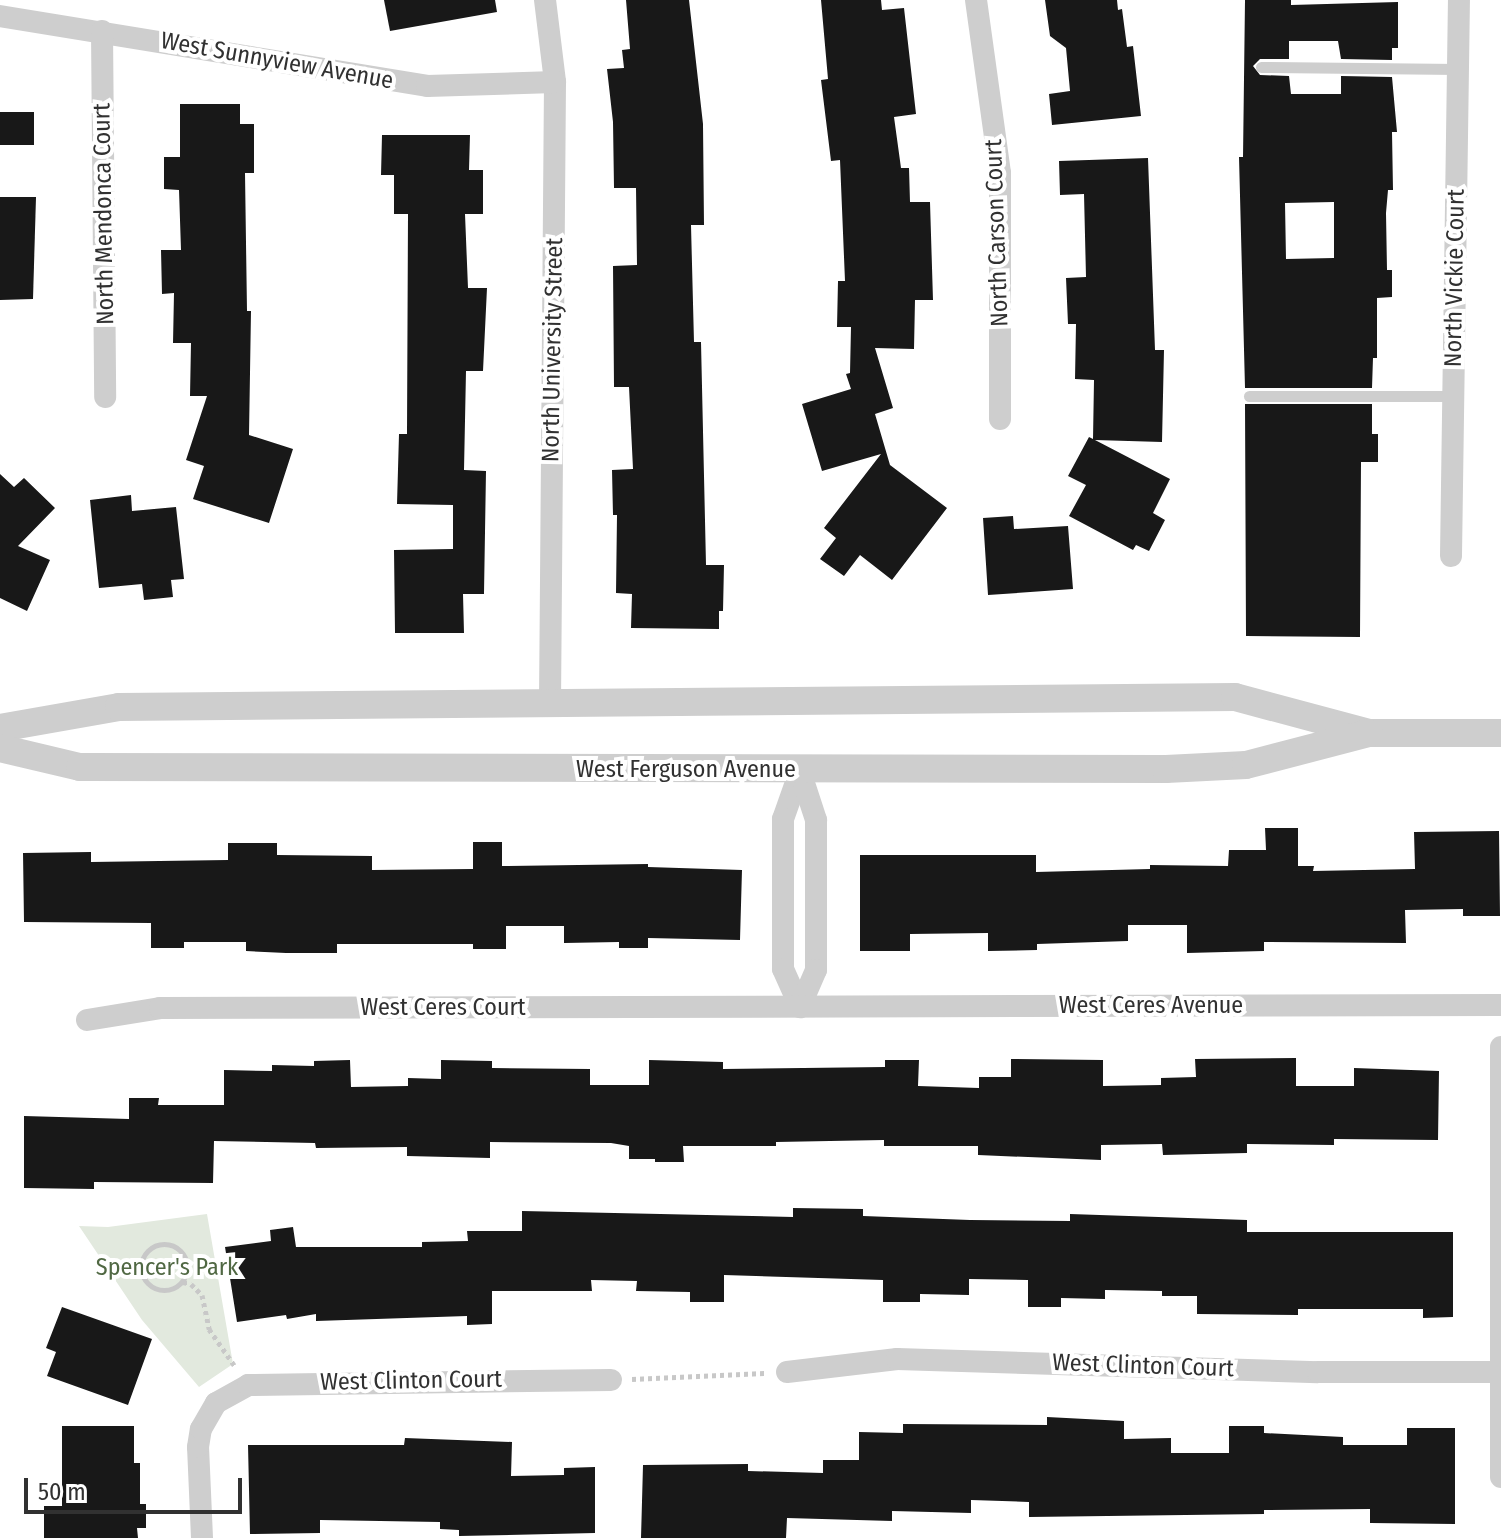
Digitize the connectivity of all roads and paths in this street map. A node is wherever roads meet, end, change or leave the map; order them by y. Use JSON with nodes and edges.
{"nodes":[{"id":1,"x":545,"y":0,"type":"edge"},
{"id":2,"x":976,"y":0,"type":"edge"},
{"id":3,"x":1459,"y":0,"type":"edge"},
{"id":4,"x":0,"y":16,"type":"edge"},
{"id":5,"x":102,"y":31,"type":"junction"},
{"id":6,"x":1261,"y":67,"type":"dead end"},
{"id":7,"x":1458,"y":69,"type":"junction"},
{"id":8,"x":555,"y":82,"type":"junction"},
{"id":9,"x":1249,"y":396,"type":"dead end"},
{"id":10,"x":1454,"y":396,"type":"junction"},
{"id":11,"x":105,"y":397,"type":"dead end"},
{"id":12,"x":1000,"y":419,"type":"dead end"},
{"id":13,"x":1451,"y":556,"type":"dead end"},
{"id":14,"x":550,"y":701,"type":"junction"},
{"id":15,"x":0,"y":728,"type":"edge"},
{"id":16,"x":1369,"y":733,"type":"junction"},
{"id":17,"x":1501,"y":733,"type":"edge"},
{"id":18,"x":0,"y":748,"type":"edge"},
{"id":19,"x":800,"y":771,"type":"junction"},
{"id":20,"x":1501,"y":1005,"type":"edge"},
{"id":21,"x":800,"y":1007,"type":"junction"},
{"id":22,"x":87,"y":1020,"type":"dead end"},
{"id":23,"x":1501,"y":1047,"type":"edge"},
{"id":24,"x":183,"y":1282,"type":"junction"},
{"id":25,"x":787,"y":1372,"type":"joint"},
{"id":26,"x":1501,"y":1372,"type":"edge"},
{"id":27,"x":611,"y":1380,"type":"joint"},
{"id":28,"x":248,"y":1385,"type":"junction"},
{"id":29,"x":1501,"y":1477,"type":"edge"},
{"id":30,"x":202,"y":1538,"type":"edge"}],
"edges":[{"from":1,"to":8,"type":"street","name":"North University Street"},
{"from":2,"to":12,"type":"street","name":"North Carson Court"},
{"from":3,"to":7,"type":"street","name":"North Vickie Court"},
{"from":4,"to":5,"type":"street","name":"West Sunnyview Avenue"},
{"from":5,"to":8,"type":"street","name":"West Sunnyview Avenue"},
{"from":5,"to":11,"type":"street","name":"North Mendonca Court"},
{"from":6,"to":7,"type":"lane"},
{"from":7,"to":10,"type":"street","name":"North Vickie Court"},
{"from":8,"to":14,"type":"street","name":"North University Street"},
{"from":9,"to":10,"type":"lane"},
{"from":10,"to":13,"type":"street","name":"North Vickie Court"},
{"from":14,"to":15,"type":"street","name":"West Ferguson Avenue"},
{"from":14,"to":16,"type":"street","name":"West Ferguson Avenue"},
{"from":16,"to":17,"type":"street","name":"West Ferguson Avenue"},
{"from":16,"to":19,"type":"street","name":"West Ferguson Avenue"},
{"from":18,"to":19,"type":"street","name":"West Ferguson Avenue"},
{"from":19,"to":21,"type":"street"},
{"from":19,"to":21,"type":"street"},
{"from":20,"to":21,"type":"street","name":"West Ceres Avenue"},
{"from":21,"to":22,"type":"street","name":"West Ceres Court"},
{"from":23,"to":26,"type":"street"},
{"from":24,"to":24,"type":"path"},
{"from":24,"to":28,"type":"path"},
{"from":25,"to":26,"type":"street","name":"West Clinton Court"},
{"from":25,"to":27,"type":"path"},
{"from":26,"to":29,"type":"street"},
{"from":27,"to":28,"type":"street","name":"West Clinton Court"},
{"from":28,"to":30,"type":"street","name":"West Clinton Court"}]}
